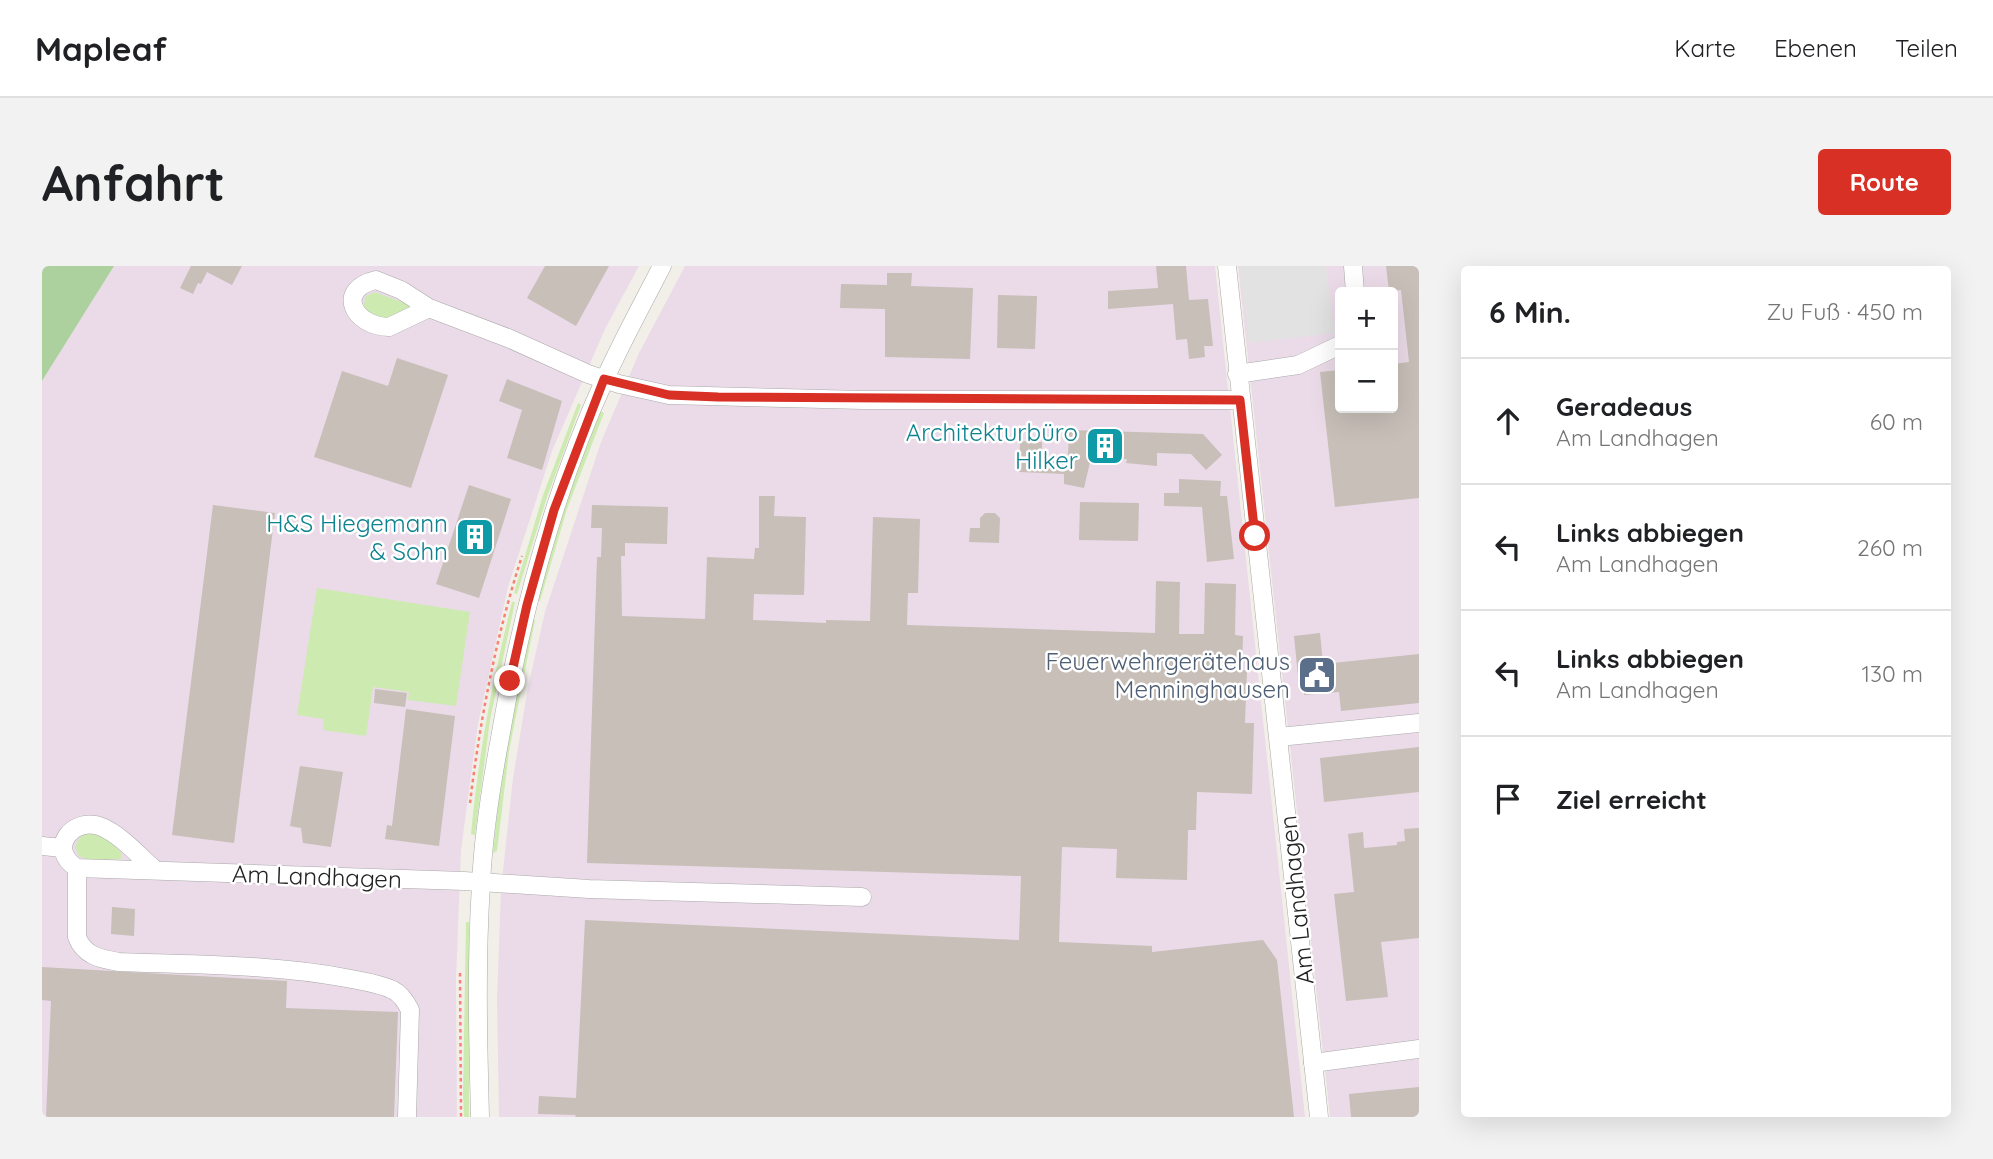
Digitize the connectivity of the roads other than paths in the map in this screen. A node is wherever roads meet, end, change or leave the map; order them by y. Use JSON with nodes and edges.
{"nodes":[{"id":1,"x":662,"y":266,"type":"edge"},
{"id":2,"x":1227,"y":266,"type":"edge"},
{"id":3,"x":1353,"y":266,"type":"edge"},
{"id":4,"x":371,"y":273,"type":"edge"},
{"id":5,"x":1355,"y":287,"type":"edge"},
{"id":6,"x":429,"y":309,"type":"junction"},
{"id":7,"x":1335,"y":347,"type":"edge"},
{"id":8,"x":1237,"y":374,"type":"junction"},
{"id":9,"x":604,"y":379,"type":"junction"},
{"id":10,"x":1240,"y":400,"type":"junction"},
{"id":11,"x":1419,"y":723,"type":"edge"},
{"id":12,"x":1279,"y":737,"type":"junction"},
{"id":13,"x":42,"y":846,"type":"edge"},
{"id":14,"x":62,"y":848,"type":"junction"},
{"id":15,"x":77,"y":868,"type":"junction"},
{"id":16,"x":154,"y":869,"type":"junction"},
{"id":17,"x":481,"y":882,"type":"junction"},
{"id":18,"x":862,"y":897,"type":"dead end"},
{"id":19,"x":1419,"y":1049,"type":"edge"},
{"id":20,"x":1313,"y":1063,"type":"junction"},
{"id":21,"x":407,"y":1117,"type":"edge"},
{"id":22,"x":480,"y":1117,"type":"edge"},
{"id":23,"x":1319,"y":1117,"type":"edge"}],
"edges":[{"from":1,"to":9,"type":"street"},
{"from":2,"to":8,"type":"street","name":"Am Landhagen"},
{"from":3,"to":5,"type":"street"},
{"from":4,"to":6,"type":"street"},
{"from":4,"to":6,"type":"street"},
{"from":6,"to":9,"type":"street"},
{"from":7,"to":8,"type":"street"},
{"from":8,"to":10,"type":"street","name":"Am Landhagen"},
{"from":9,"to":10,"type":"street"},
{"from":9,"to":17,"type":"street"},
{"from":10,"to":12,"type":"street","name":"Am Landhagen"},
{"from":11,"to":12,"type":"street"},
{"from":12,"to":20,"type":"street","name":"Am Landhagen"},
{"from":13,"to":14,"type":"street"},
{"from":14,"to":15,"type":"street"},
{"from":14,"to":16,"type":"street"},
{"from":15,"to":16,"type":"street","name":"Am Landhagen"},
{"from":15,"to":21,"type":"street"},
{"from":16,"to":17,"type":"street","name":"Am Landhagen"},
{"from":17,"to":18,"type":"street","name":"Am Landhagen"},
{"from":17,"to":22,"type":"street"},
{"from":19,"to":20,"type":"street"},
{"from":20,"to":23,"type":"street","name":"Am Landhagen"}]}
